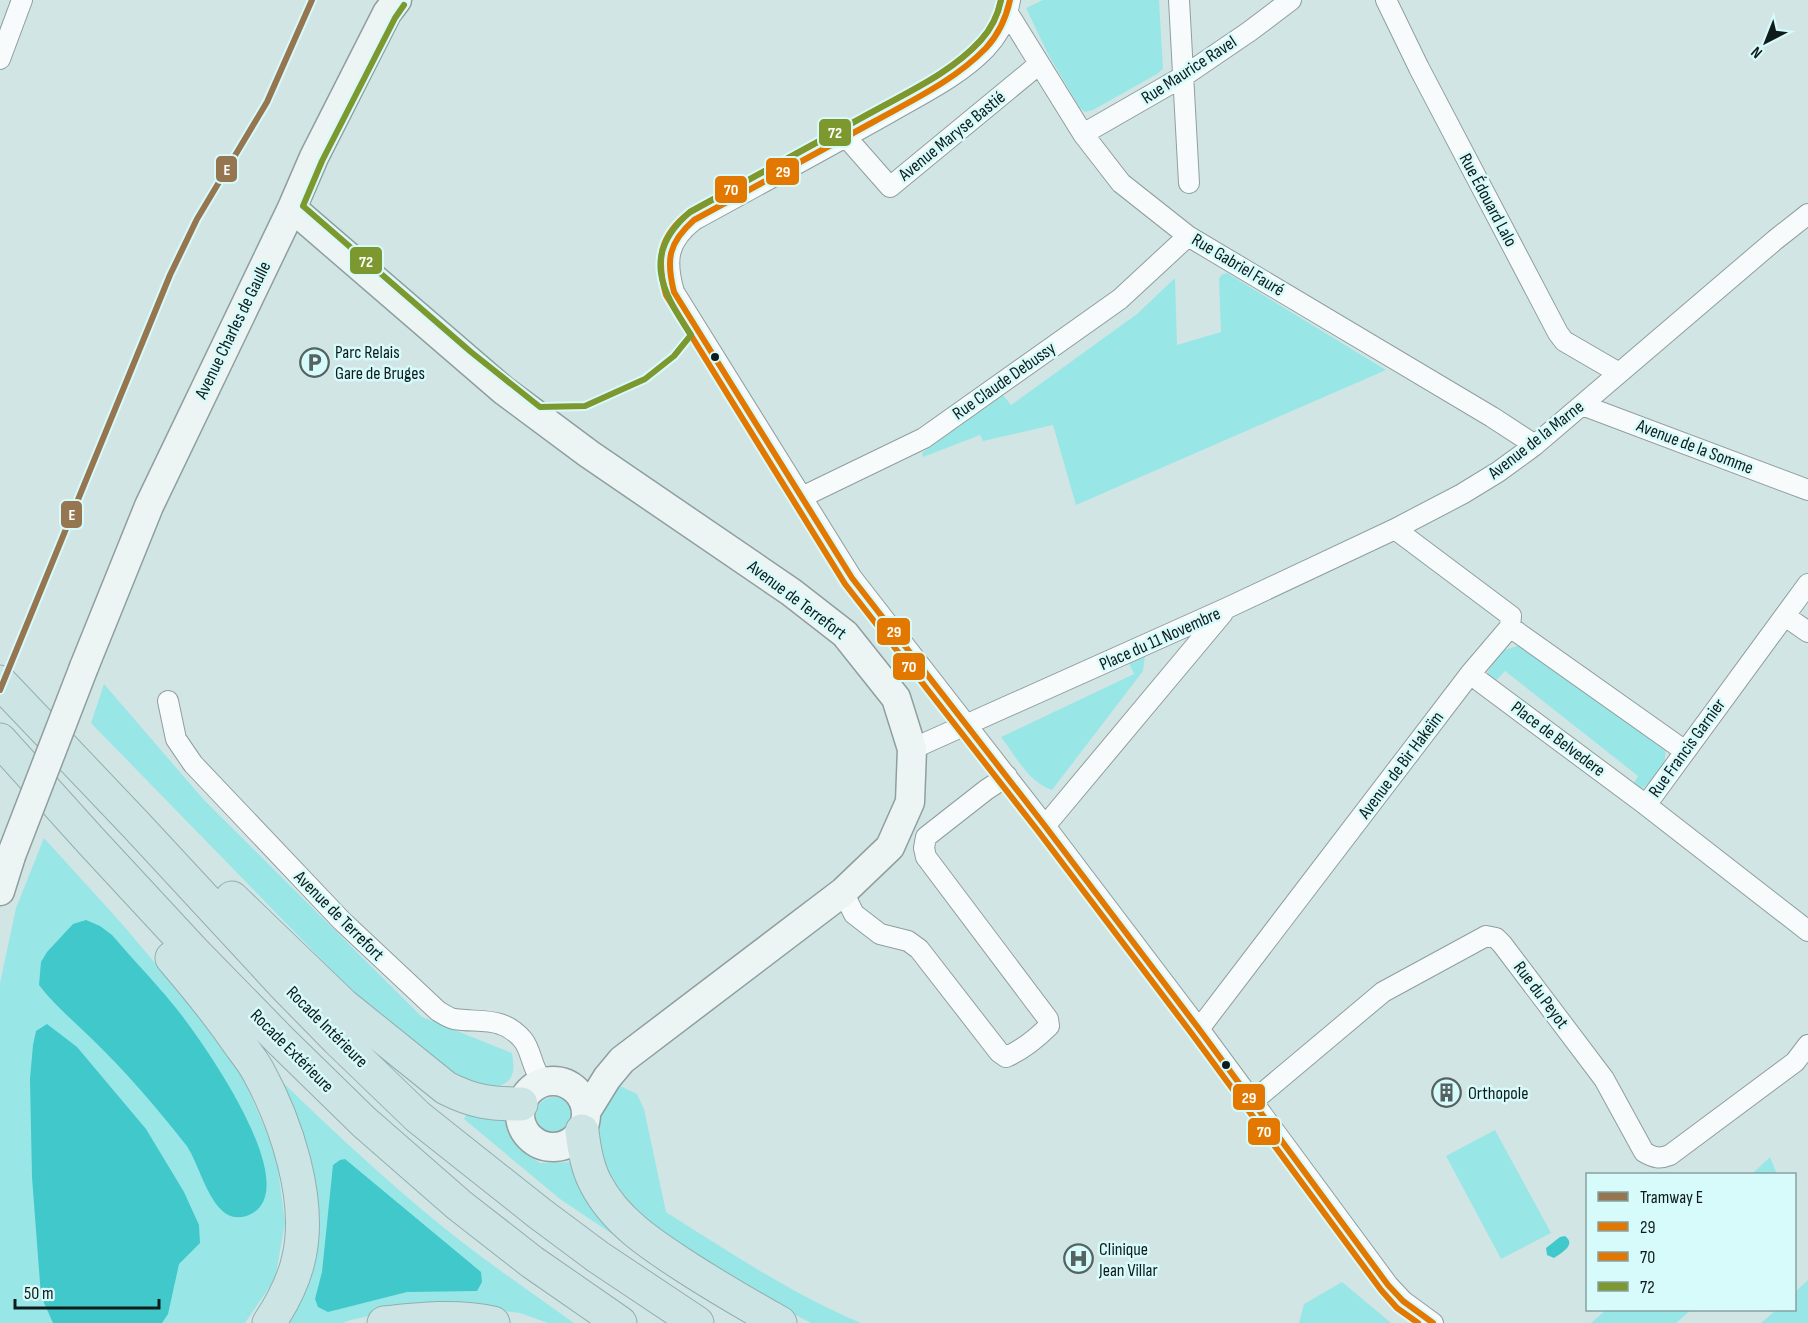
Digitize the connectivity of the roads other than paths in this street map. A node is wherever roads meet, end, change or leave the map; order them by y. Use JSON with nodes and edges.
{"nodes":[{"id":1,"x":22,"y":0,"type":"edge"},
{"id":2,"x":397,"y":0,"type":"edge"},
{"id":3,"x":1179,"y":0,"type":"edge"},
{"id":4,"x":1291,"y":0,"type":"edge"},
{"id":5,"x":1386,"y":0,"type":"edge"},
{"id":6,"x":1009,"y":7,"type":"edge"},
{"id":7,"x":0,"y":59,"type":"edge"},
{"id":8,"x":1038,"y":65,"type":"junction"},
{"id":9,"x":1184,"y":76,"type":"junction"},
{"id":10,"x":1083,"y":135,"type":"junction"},
{"id":11,"x":846,"y":137,"type":"junction"},
{"id":12,"x":1189,"y":183,"type":"dead end"},
{"id":13,"x":292,"y":207,"type":"junction"},
{"id":14,"x":1805,"y":224,"type":"edge"},
{"id":15,"x":1188,"y":236,"type":"junction"},
{"id":16,"x":1619,"y":373,"type":"junction"},
{"id":17,"x":1582,"y":405,"type":"junction"},
{"id":18,"x":1535,"y":445,"type":"junction"},
{"id":19,"x":1808,"y":490,"type":"edge"},
{"id":20,"x":802,"y":497,"type":"junction"},
{"id":21,"x":1395,"y":529,"type":"junction"},
{"id":22,"x":1808,"y":584,"type":"edge"},
{"id":23,"x":1227,"y":608,"type":"junction"},
{"id":24,"x":1785,"y":616,"type":"junction"},
{"id":25,"x":1510,"y":627,"type":"junction"},
{"id":26,"x":1808,"y":633,"type":"edge"},
{"id":27,"x":1470,"y":674,"type":"junction"},
{"id":28,"x":0,"y":682,"type":"edge"},
{"id":29,"x":168,"y":701,"type":"dead end"},
{"id":30,"x":968,"y":724,"type":"junction"},
{"id":31,"x":912,"y":748,"type":"junction"},
{"id":32,"x":10,"y":751,"type":"edge"},
{"id":33,"x":1685,"y":751,"type":"junction"},
{"id":34,"x":1007,"y":776,"type":"junction"},
{"id":35,"x":1646,"y":805,"type":"junction"},
{"id":36,"x":136,"y":825,"type":"junction"},
{"id":37,"x":1045,"y":826,"type":"junction"},
{"id":38,"x":0,"y":891,"type":"edge"},
{"id":39,"x":843,"y":892,"type":"junction"},
{"id":40,"x":1808,"y":931,"type":"edge"},
{"id":41,"x":1199,"y":1029,"type":"junction"},
{"id":42,"x":1808,"y":1045,"type":"edge"},
{"id":43,"x":622,"y":1060,"type":"junction"},
{"id":44,"x":544,"y":1090,"type":"junction"},
{"id":45,"x":1252,"y":1102,"type":"junction"},
{"id":46,"x":584,"y":1121,"type":"junction"},
{"id":47,"x":269,"y":1323,"type":"edge"},
{"id":48,"x":384,"y":1323,"type":"edge"},
{"id":49,"x":493,"y":1323,"type":"edge"},
{"id":50,"x":620,"y":1323,"type":"edge"},
{"id":51,"x":697,"y":1323,"type":"edge"},
{"id":52,"x":780,"y":1323,"type":"edge"},
{"id":53,"x":1433,"y":1323,"type":"edge"}],
"edges":[{"from":1,"to":7,"type":"street"},
{"from":2,"to":13,"type":"main road","name":"Avenue Charles de Gaulle"},
{"from":3,"to":9,"type":"street"},
{"from":4,"to":9,"type":"street","name":"Rue Maurice Ravel"},
{"from":5,"to":16,"type":"street","name":"Rue Édouard Lalo"},
{"from":6,"to":8,"type":"street","name":"Rue Gabriel Fauré"},
{"from":6,"to":11,"type":"street"},
{"from":8,"to":10,"type":"street","name":"Rue Gabriel Fauré"},
{"from":8,"to":11,"type":"street","name":"Avenue Maryse Bastié"},
{"from":9,"to":10,"type":"street","name":"Rue Maurice Ravel"},
{"from":9,"to":12,"type":"street"},
{"from":10,"to":15,"type":"street","name":"Rue Gabriel Fauré"},
{"from":11,"to":20,"type":"street"},
{"from":13,"to":31,"type":"main road","name":"Avenue de Terrefort"},
{"from":13,"to":38,"type":"main road","name":"Avenue Charles de Gaulle","bridge":true},
{"from":14,"to":16,"type":"street","name":"Avenue de la Marne"},
{"from":15,"to":18,"type":"street","name":"Rue Gabriel Fauré"},
{"from":15,"to":20,"type":"street","name":"Rue Claude Debussy"},
{"from":16,"to":17,"type":"street","name":"Avenue de la Marne"},
{"from":17,"to":18,"type":"street","name":"Avenue de la Marne"},
{"from":17,"to":19,"type":"street","name":"Avenue de la Somme"},
{"from":18,"to":21,"type":"street","name":"Avenue de la Marne"},
{"from":20,"to":30,"type":"street"},
{"from":21,"to":23,"type":"street","name":"Avenue de la Marne"},
{"from":21,"to":25,"type":"street"},
{"from":22,"to":24,"type":"street","name":"Rue Francis Garnier"},
{"from":23,"to":30,"type":"street","name":"Place du 11 Novembre"},
{"from":23,"to":37,"type":"street","name":"Place du 11 Novembre"},
{"from":24,"to":26,"type":"street"},
{"from":24,"to":33,"type":"street","name":"Rue Francis Garnier"},
{"from":25,"to":27,"type":"street","name":"Avenue de Bir Hakeïm"},
{"from":25,"to":33,"type":"street"},
{"from":27,"to":35,"type":"street","name":"Place de Belvedere"},
{"from":27,"to":41,"type":"street","name":"Avenue de Bir Hakeïm"},
{"from":28,"to":36,"type":"highway","name":"Rocade Intérieure"},
{"from":29,"to":44,"type":"street","name":"Avenue de Terrefort"},
{"from":30,"to":31,"type":"street","name":"Place du 11 Novembre"},
{"from":30,"to":34,"type":"street"},
{"from":31,"to":39,"type":"main road","name":"Avenue de Terrefort"},
{"from":32,"to":47,"type":"highway"},
{"from":32,"to":50,"type":"highway","name":"Rocade Extérieure"},
{"from":33,"to":35,"type":"street","name":"Rue Francis Garnier"},
{"from":34,"to":37,"type":"street"},
{"from":34,"to":39,"type":"street"},
{"from":35,"to":40,"type":"street","name":"Rue Francis Garnier"},
{"from":36,"to":44,"type":"highway"},
{"from":36,"to":51,"type":"highway","name":"Rocade Intérieure"},
{"from":37,"to":41,"type":"street"},
{"from":39,"to":43,"type":"main road","name":"Avenue de Terrefort"},
{"from":41,"to":45,"type":"street"},
{"from":42,"to":45,"type":"street","name":"Rue du Peyot"},
{"from":43,"to":44,"type":"main road","name":"Avenue de Terrefort"},
{"from":43,"to":46,"type":"main road","name":"Avenue de Terrefort"},
{"from":44,"to":46,"type":"main road"},
{"from":44,"to":46,"type":"main road"},
{"from":45,"to":53,"type":"street"},
{"from":46,"to":52,"type":"highway"},
{"from":48,"to":49,"type":"highway"}]}
